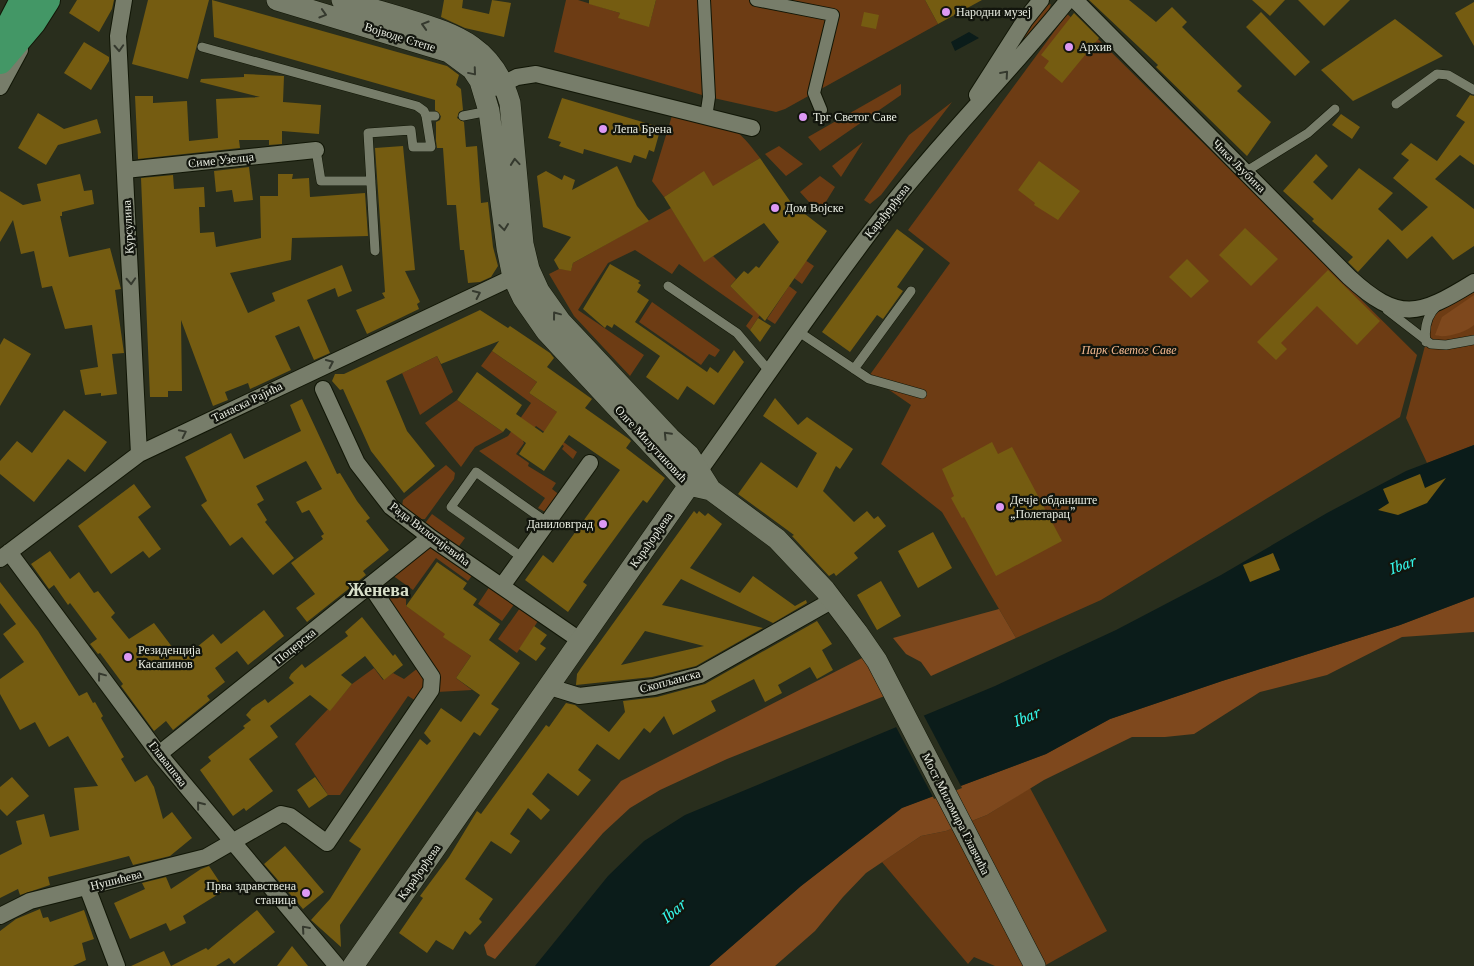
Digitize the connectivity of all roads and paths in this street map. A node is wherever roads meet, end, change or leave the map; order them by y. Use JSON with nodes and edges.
{"nodes":[{"id":1,"x":47,"y":0,"type":"edge"},
{"id":2,"x":124,"y":0,"type":"edge"},
{"id":3,"x":277,"y":0,"type":"edge"},
{"id":4,"x":342,"y":0,"type":"edge"},
{"id":5,"x":704,"y":0,"type":"edge"},
{"id":6,"x":756,"y":0,"type":"edge"},
{"id":7,"x":1041,"y":0,"type":"edge"},
{"id":8,"x":1068,"y":0,"type":"edge"},
{"id":9,"x":1075,"y":0,"type":"edge"},
{"id":10,"x":18,"y":16,"type":"edge"},
{"id":11,"x":0,"y":44,"type":"edge"},
{"id":12,"x":202,"y":46,"type":"dead end"},
{"id":13,"x":0,"y":61,"type":"edge"},
{"id":14,"x":504,"y":83,"type":"junction"},
{"id":15,"x":0,"y":87,"type":"edge"},
{"id":16,"x":1474,"y":90,"type":"edge"},
{"id":17,"x":487,"y":101,"type":"junction"},
{"id":18,"x":1396,"y":104,"type":"dead end"},
{"id":19,"x":1336,"y":109,"type":"dead end"},
{"id":20,"x":821,"y":110,"type":"dead end"},
{"id":21,"x":426,"y":116,"type":"junction"},
{"id":22,"x":435,"y":116,"type":"dead end"},
{"id":23,"x":463,"y":116,"type":"dead end"},
{"id":24,"x":706,"y":117,"type":"junction"},
{"id":25,"x":960,"y":122,"type":"junction"},
{"id":26,"x":752,"y":128,"type":"dead end"},
{"id":27,"x":316,"y":150,"type":"joint"},
{"id":28,"x":125,"y":170,"type":"junction"},
{"id":29,"x":1245,"y":172,"type":"junction"},
{"id":30,"x":371,"y":181,"type":"junction"},
{"id":31,"x":375,"y":251,"type":"dead end"},
{"id":32,"x":521,"y":273,"type":"junction"},
{"id":33,"x":1474,"y":282,"type":"edge"},
{"id":34,"x":668,"y":286,"type":"dead end"},
{"id":35,"x":911,"y":291,"type":"dead end"},
{"id":36,"x":1372,"y":297,"type":"junction"},
{"id":37,"x":1440,"y":303,"type":"junction"},
{"id":38,"x":799,"y":332,"type":"junction"},
{"id":39,"x":1474,"y":340,"type":"edge"},
{"id":40,"x":1426,"y":342,"type":"junction"},
{"id":41,"x":854,"y":369,"type":"junction"},
{"id":42,"x":770,"y":372,"type":"junction"},
{"id":43,"x":323,"y":389,"type":"dead end"},
{"id":44,"x":922,"y":394,"type":"dead end"},
{"id":45,"x":139,"y":454,"type":"junction"},
{"id":46,"x":590,"y":464,"type":"dead end"},
{"id":47,"x":695,"y":477,"type":"junction"},
{"id":48,"x":548,"y":523,"type":"junction"},
{"id":49,"x":430,"y":537,"type":"junction"},
{"id":50,"x":5,"y":556,"type":"edge"},
{"id":51,"x":523,"y":558,"type":"junction"},
{"id":52,"x":370,"y":585,"type":"junction"},
{"id":53,"x":502,"y":586,"type":"junction"},
{"id":54,"x":833,"y":600,"type":"junction"},
{"id":55,"x":581,"y":641,"type":"junction"},
{"id":56,"x":550,"y":686,"type":"junction"},
{"id":57,"x":159,"y":754,"type":"junction"},
{"id":58,"x":232,"y":844,"type":"junction"},
{"id":59,"x":88,"y":887,"type":"junction"},
{"id":60,"x":0,"y":916,"type":"edge"},
{"id":61,"x":117,"y":966,"type":"edge"},
{"id":62,"x":337,"y":966,"type":"edge"},
{"id":63,"x":353,"y":966,"type":"edge"},
{"id":64,"x":1035,"y":966,"type":"edge"}],
"edges":[{"from":1,"to":10,"type":"main road"},
{"from":2,"to":28,"type":"street","name":"Курсулина","one_way":true},
{"from":3,"to":17,"type":"street","name":"Војводе Степе","one_way":true},
{"from":14,"to":4,"type":"street","name":"Војводе Степе","one_way":true},
{"from":5,"to":24,"type":"street"},
{"from":6,"to":20,"type":"street"},
{"from":7,"to":25,"type":"street","name":"Карађорђева"},
{"from":25,"to":8,"type":"street","name":"Карађорђева","one_way":true},
{"from":9,"to":29,"type":"street","name":"Чика Љубина"},
{"from":10,"to":11,"type":"main road"},
{"from":10,"to":13,"type":"main road"},
{"from":10,"to":15,"type":"street"},
{"from":12,"to":21,"type":"lane"},
{"from":14,"to":17,"type":"street"},
{"from":14,"to":24,"type":"street"},
{"from":32,"to":14,"type":"street","name":"Олге Милутиновић","one_way":true},
{"from":16,"to":18,"type":"lane"},
{"from":17,"to":23,"type":"lane"},
{"from":17,"to":32,"type":"street","name":"Олге Милутиновић","one_way":true},
{"from":19,"to":29,"type":"lane"},
{"from":21,"to":22,"type":"lane"},
{"from":21,"to":30,"type":"lane"},
{"from":24,"to":26,"type":"street"},
{"from":25,"to":38,"type":"street","name":"Карађорђева"},
{"from":27,"to":28,"type":"street","name":"Симе Узелца"},
{"from":27,"to":30,"type":"lane"},
{"from":28,"to":45,"type":"street","name":"Курсулина","one_way":true},
{"from":29,"to":36,"type":"street","name":"Чика Љубина"},
{"from":30,"to":31,"type":"lane"},
{"from":45,"to":32,"type":"street","name":"Танаска Рајића","one_way":true},
{"from":32,"to":47,"type":"street","name":"Олге Милутиновић"},
{"from":33,"to":37,"type":"street"},
{"from":34,"to":42,"type":"lane"},
{"from":35,"to":41,"type":"lane"},
{"from":36,"to":37,"type":"street","name":"Чика Љубина"},
{"from":36,"to":40,"type":"lane"},
{"from":37,"to":40,"type":"lane"},
{"from":38,"to":41,"type":"lane"},
{"from":38,"to":42,"type":"street","name":"Карађорђева"},
{"from":39,"to":40,"type":"lane"},
{"from":41,"to":44,"type":"lane"},
{"from":42,"to":47,"type":"street","name":"Карађорђева"},
{"from":43,"to":49,"type":"street","name":"Рада Вилотијевића"},
{"from":45,"to":50,"type":"street","name":"Танаска Рајића"},
{"from":46,"to":48,"type":"street"},
{"from":47,"to":54,"type":"street","name":"Олге Милутиновић"},
{"from":47,"to":55,"type":"street","name":"Карађорђева"},
{"from":48,"to":51,"type":"street"},
{"from":48,"to":51,"type":"lane"},
{"from":49,"to":52,"type":"street","name":"Поцерска"},
{"from":49,"to":53,"type":"street","name":"Рада Вилотијевића"},
{"from":57,"to":50,"type":"street","name":"Главашева","one_way":true},
{"from":51,"to":53,"type":"street"},
{"from":52,"to":57,"type":"street","name":"Поцерска"},
{"from":52,"to":58,"type":"street","name":"Нушићева"},
{"from":53,"to":55,"type":"street","name":"Рада Вилотијевића"},
{"from":54,"to":56,"type":"street","name":"Скопљанска"},
{"from":54,"to":64,"type":"street","name":"Мост Миломира Главчића"},
{"from":55,"to":56,"type":"street","name":"Карађорђева"},
{"from":56,"to":63,"type":"street","name":"Карађорђева"},
{"from":58,"to":57,"type":"street","name":"Главашева","one_way":true},
{"from":58,"to":59,"type":"street","name":"Нушићева"},
{"from":62,"to":58,"type":"street","name":"Главашева","one_way":true},
{"from":59,"to":60,"type":"street","name":"Нушићева"},
{"from":59,"to":61,"type":"street"}]}
